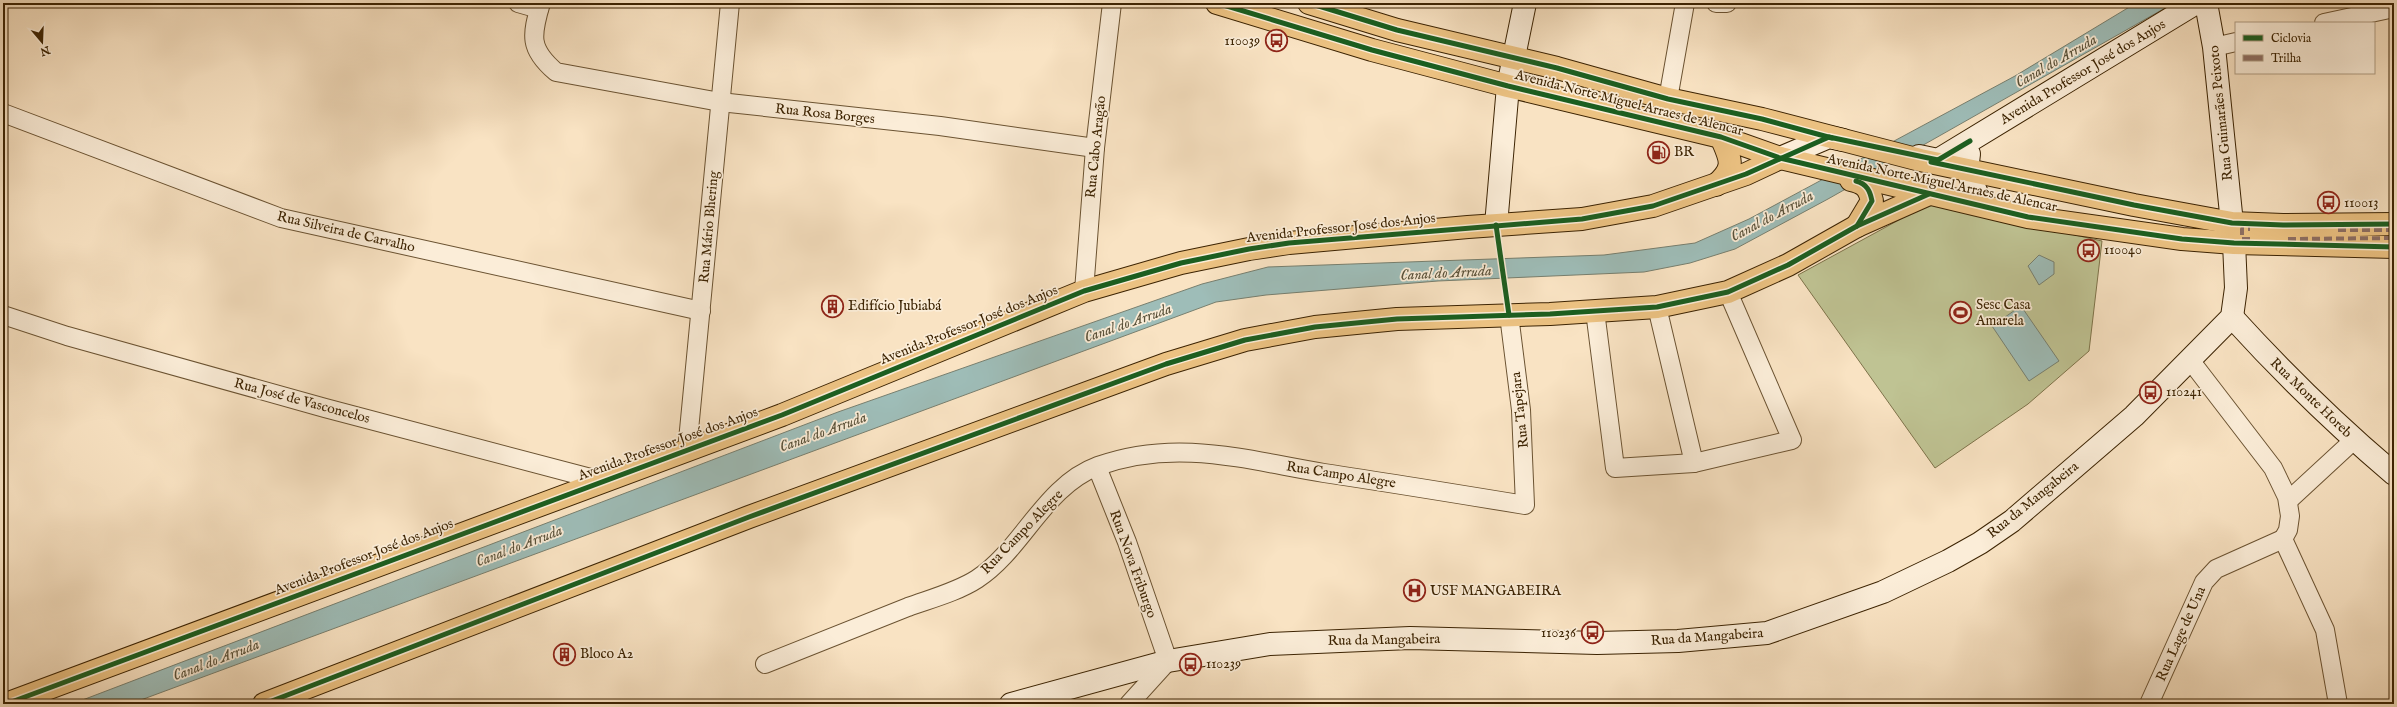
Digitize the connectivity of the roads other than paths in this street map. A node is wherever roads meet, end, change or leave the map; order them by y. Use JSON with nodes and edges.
{"nodes":[{"id":1,"x":518,"y":3,"type":"edge"},
{"id":2,"x":730,"y":3,"type":"edge"},
{"id":3,"x":1112,"y":3,"type":"edge"},
{"id":4,"x":1218,"y":3,"type":"edge"},
{"id":5,"x":1309,"y":3,"type":"edge"},
{"id":6,"x":1525,"y":3,"type":"edge"},
{"id":7,"x":1686,"y":3,"type":"edge"},
{"id":8,"x":1716,"y":3,"type":"edge"},
{"id":9,"x":1727,"y":3,"type":"edge"},
{"id":10,"x":2196,"y":3,"type":"edge"},
{"id":11,"x":2206,"y":3,"type":"edge"},
{"id":12,"x":540,"y":6,"type":"edge"},
{"id":13,"x":2394,"y":8,"type":"edge"},
{"id":14,"x":2329,"y":22,"type":"edge"},
{"id":15,"x":2235,"y":42,"type":"edge"},
{"id":16,"x":2214,"y":47,"type":"junction"},
{"id":17,"x":1514,"y":59,"type":"junction"},
{"id":18,"x":1508,"y":86,"type":"junction"},
{"id":19,"x":1668,"y":98,"type":"junction"},
{"id":20,"x":720,"y":102,"type":"junction"},
{"id":21,"x":3,"y":114,"type":"edge"},
{"id":22,"x":1721,"y":137,"type":"junction"},
{"id":23,"x":1829,"y":137,"type":"junction"},
{"id":24,"x":1970,"y":141,"type":"junction"},
{"id":25,"x":1095,"y":148,"type":"junction"},
{"id":26,"x":1776,"y":160,"type":"junction"},
{"id":27,"x":1929,"y":160,"type":"junction"},
{"id":28,"x":1967,"y":170,"type":"junction"},
{"id":29,"x":1716,"y":185,"type":"junction"},
{"id":30,"x":1929,"y":194,"type":"junction"},
{"id":31,"x":1982,"y":205,"type":"junction"},
{"id":32,"x":2394,"y":224,"type":"edge"},
{"id":33,"x":1496,"y":225,"type":"junction"},
{"id":34,"x":1857,"y":226,"type":"junction"},
{"id":35,"x":2394,"y":230,"type":"edge"},
{"id":36,"x":2233,"y":233,"type":"junction"},
{"id":37,"x":2394,"y":238,"type":"edge"},
{"id":38,"x":2394,"y":247,"type":"edge"},
{"id":39,"x":1084,"y":291,"type":"junction"},
{"id":40,"x":1728,"y":292,"type":"junction"},
{"id":41,"x":1658,"y":307,"type":"junction"},
{"id":42,"x":701,"y":311,"type":"junction"},
{"id":43,"x":1595,"y":311,"type":"junction"},
{"id":44,"x":3,"y":315,"type":"edge"},
{"id":45,"x":1510,"y":315,"type":"junction"},
{"id":46,"x":2232,"y":317,"type":"junction"},
{"id":47,"x":2190,"y":360,"type":"junction"},
{"id":48,"x":2354,"y":440,"type":"junction"},
{"id":49,"x":687,"y":451,"type":"junction"},
{"id":50,"x":1694,"y":463,"type":"junction"},
{"id":51,"x":1097,"y":467,"type":"junction"},
{"id":52,"x":2394,"y":474,"type":"edge"},
{"id":53,"x":602,"y":482,"type":"junction"},
{"id":54,"x":2288,"y":501,"type":"junction"},
{"id":55,"x":1525,"y":505,"type":"joint"},
{"id":56,"x":2283,"y":539,"type":"junction"},
{"id":57,"x":1168,"y":661,"type":"junction"},
{"id":58,"x":764,"y":664,"type":"dead end"},
{"id":59,"x":6,"y":704,"type":"edge"},
{"id":60,"x":264,"y":704,"type":"edge"},
{"id":61,"x":1010,"y":704,"type":"edge"},
{"id":62,"x":1129,"y":704,"type":"edge"},
{"id":63,"x":2149,"y":704,"type":"edge"},
{"id":64,"x":2338,"y":704,"type":"edge"}],
"edges":[{"from":1,"to":12,"type":"street"},
{"from":2,"to":20,"type":"street","name":"Rua Mário Bhering"},
{"from":3,"to":25,"type":"street","name":"Rua Cabo Aragão"},
{"from":4,"to":18,"type":"main road","name":"Avenida Norte Miguel Arraes de Alencar"},
{"from":5,"to":17,"type":"main road","name":"Avenida Norte Miguel Arraes de Alencar"},
{"from":6,"to":17,"type":"street"},
{"from":7,"to":19,"type":"street"},
{"from":8,"to":9,"type":"street"},
{"from":10,"to":24,"type":"street","name":"Avenida Professor José dos Anjos"},
{"from":11,"to":16,"type":"street","name":"Rua Guimarães Peixoto"},
{"from":12,"to":20,"type":"street","name":"Rua Rosa Borges"},
{"from":13,"to":14,"type":"street"},
{"from":15,"to":16,"type":"street"},
{"from":16,"to":36,"type":"street","name":"Rua Guimarães Peixoto"},
{"from":17,"to":18,"type":"street"},
{"from":17,"to":19,"type":"main road","name":"Avenida Norte Miguel Arraes de Alencar"},
{"from":18,"to":22,"type":"main road","name":"Avenida Norte Miguel Arraes de Alencar"},
{"from":18,"to":33,"type":"street"},
{"from":19,"to":23,"type":"main road","name":"Avenida Norte Miguel Arraes de Alencar"},
{"from":20,"to":25,"type":"street","name":"Rua Rosa Borges"},
{"from":20,"to":42,"type":"street","name":"Rua Mário Bhering"},
{"from":21,"to":42,"type":"street","name":"Rua Silveira de Carvalho"},
{"from":22,"to":26,"type":"main road","name":"Avenida Norte Miguel Arraes de Alencar"},
{"from":22,"to":29,"type":"main road"},
{"from":23,"to":26,"type":"street","name":"Avenida Professor José dos Anjos"},
{"from":23,"to":27,"type":"main road","name":"Avenida Norte Miguel Arraes de Alencar"},
{"from":24,"to":27,"type":"street","name":"Avenida Professor José dos Anjos"},
{"from":24,"to":28,"type":"street"},
{"from":25,"to":39,"type":"street","name":"Rua Cabo Aragão"},
{"from":26,"to":29,"type":"main road","name":"Avenida Professor José dos Anjos"},
{"from":26,"to":30,"type":"main road","name":"Avenida Norte Miguel Arraes de Alencar"},
{"from":26,"to":34,"type":"main road"},
{"from":27,"to":28,"type":"main road","name":"Avenida Norte Miguel Arraes de Alencar"},
{"from":28,"to":31,"type":"street"},
{"from":28,"to":36,"type":"main road","name":"Avenida Norte Miguel Arraes de Alencar"},
{"from":29,"to":33,"type":"main road","name":"Avenida Professor José dos Anjos"},
{"from":30,"to":31,"type":"main road","name":"Avenida Norte Miguel Arraes de Alencar"},
{"from":30,"to":34,"type":"main road"},
{"from":31,"to":36,"type":"main road","name":"Avenida Norte Miguel Arraes de Alencar"},
{"from":32,"to":36,"type":"main road","name":"Avenida Norte Miguel Arraes de Alencar"},
{"from":33,"to":39,"type":"main road","name":"Avenida Professor José dos Anjos"},
{"from":34,"to":40,"type":"main road"},
{"from":35,"to":37,"type":"street"},
{"from":36,"to":38,"type":"main road","name":"Avenida Norte Miguel Arraes de Alencar"},
{"from":36,"to":46,"type":"street"},
{"from":39,"to":49,"type":"main road","name":"Avenida Professor José dos Anjos"},
{"from":40,"to":41,"type":"main road"},
{"from":40,"to":50,"type":"street"},
{"from":41,"to":43,"type":"main road"},
{"from":41,"to":50,"type":"street"},
{"from":42,"to":49,"type":"street","name":"Rua Mário Bhering"},
{"from":43,"to":45,"type":"main road"},
{"from":43,"to":50,"type":"street"},
{"from":44,"to":53,"type":"street","name":"Rua José de Vasconcelos"},
{"from":45,"to":55,"type":"street","name":"Rua Tapejara"},
{"from":45,"to":60,"type":"main road"},
{"from":46,"to":47,"type":"street","name":"Rua da Mangabeira"},
{"from":46,"to":48,"type":"street","name":"Rua Monte Horeb"},
{"from":47,"to":54,"type":"street"},
{"from":47,"to":57,"type":"street","name":"Rua da Mangabeira"},
{"from":48,"to":52,"type":"street","name":"Rua Monte Horeb"},
{"from":48,"to":54,"type":"street"},
{"from":49,"to":53,"type":"main road","name":"Avenida Professor José dos Anjos"},
{"from":51,"to":55,"type":"street","name":"Rua Campo Alegre"},
{"from":51,"to":57,"type":"street","name":"Rua Nova Friburgo"},
{"from":51,"to":58,"type":"street","name":"Rua Campo Alegre"},
{"from":53,"to":59,"type":"main road","name":"Avenida Professor José dos Anjos"},
{"from":54,"to":56,"type":"street"},
{"from":56,"to":63,"type":"street","name":"Rua Lage de Una"},
{"from":56,"to":64,"type":"street"},
{"from":57,"to":61,"type":"street","name":"Rua da Mangabeira"},
{"from":57,"to":62,"type":"street"}]}
